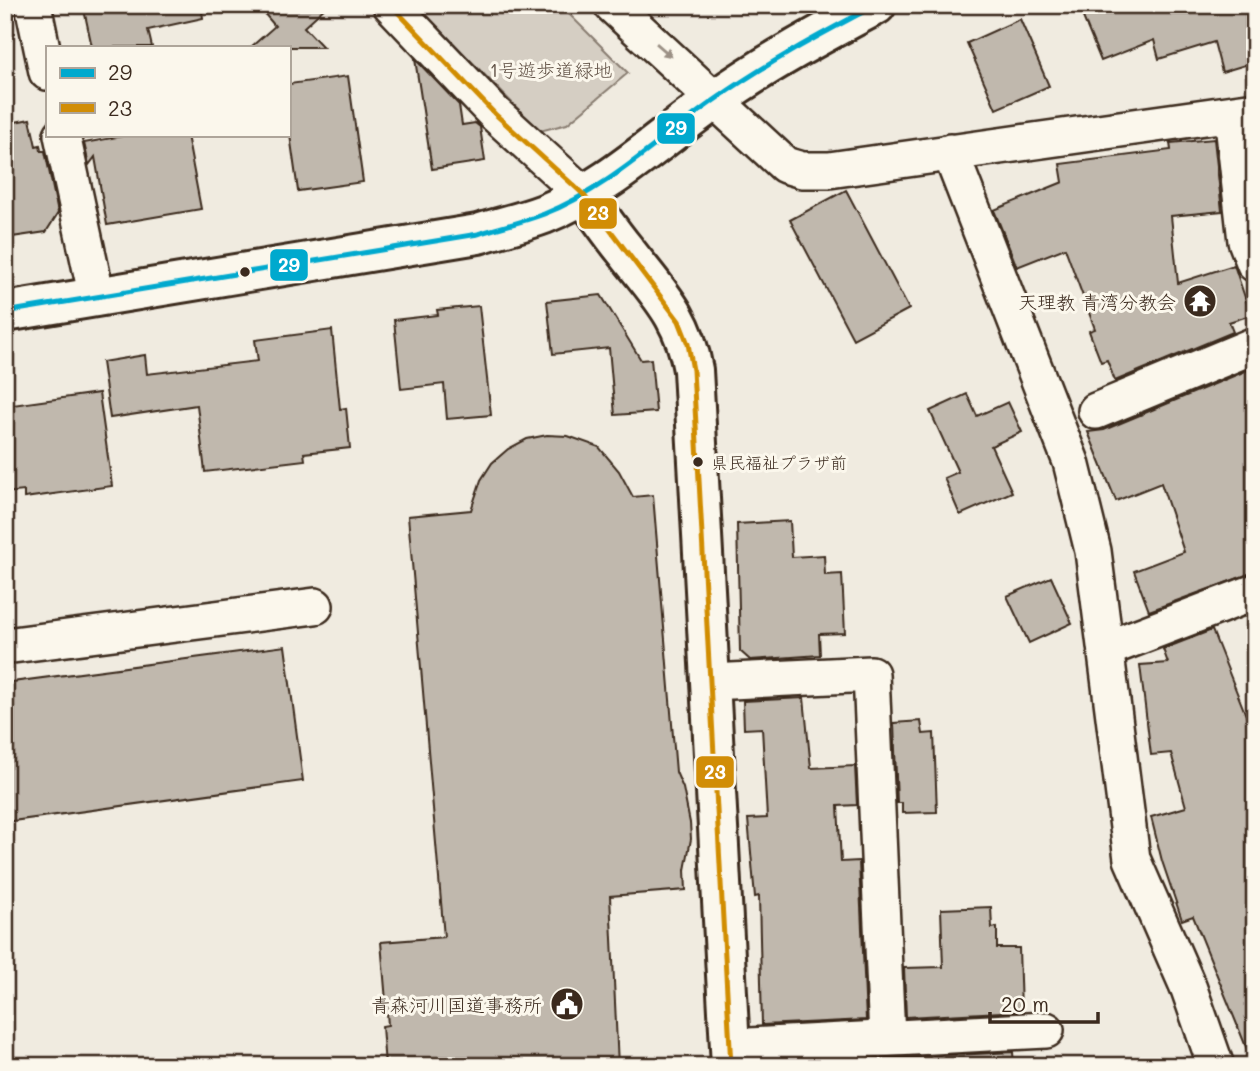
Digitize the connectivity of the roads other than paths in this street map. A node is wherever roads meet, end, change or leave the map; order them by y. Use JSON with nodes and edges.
{"nodes":[{"id":1,"x":33,"y":5,"type":"edge"},
{"id":2,"x":391,"y":5,"type":"edge"},
{"id":3,"x":612,"y":5,"type":"edge"},
{"id":4,"x":876,"y":5,"type":"edge"},
{"id":5,"x":46,"y":67,"type":"edge"},
{"id":6,"x":716,"y":99,"type":"junction"},
{"id":7,"x":1243,"y":112,"type":"edge"},
{"id":8,"x":62,"y":136,"type":"edge"},
{"id":9,"x":950,"y":152,"type":"junction"},
{"id":10,"x":583,"y":194,"type":"junction"},
{"id":11,"x":1255,"y":264,"type":"edge"},
{"id":12,"x":97,"y":298,"type":"junction"},
{"id":13,"x":5,"y":312,"type":"edge"},
{"id":14,"x":1255,"y":345,"type":"edge"},
{"id":15,"x":1096,"y":411,"type":"dead end"},
{"id":16,"x":1255,"y":592,"type":"edge"},
{"id":17,"x":315,"y":607,"type":"dead end"},
{"id":18,"x":5,"y":646,"type":"edge"},
{"id":19,"x":1107,"y":649,"type":"junction"},
{"id":20,"x":711,"y":682,"type":"junction"},
{"id":21,"x":1046,"y":1030,"type":"dead end"},
{"id":22,"x":887,"y":1038,"type":"junction"},
{"id":23,"x":730,"y":1056,"type":"edge"},
{"id":24,"x":1216,"y":1066,"type":"edge"}],
"edges":[{"from":1,"to":5,"type":"street"},
{"from":2,"to":10,"type":"street"},
{"from":3,"to":6,"type":"street","one_way":true},
{"from":4,"to":6,"type":"main road"},
{"from":6,"to":9,"type":"street"},
{"from":6,"to":10,"type":"main road"},
{"from":7,"to":9,"type":"street"},
{"from":7,"to":11,"type":"street"},
{"from":8,"to":12,"type":"street"},
{"from":9,"to":19,"type":"street"},
{"from":10,"to":12,"type":"main road"},
{"from":10,"to":20,"type":"main road"},
{"from":12,"to":13,"type":"main road"},
{"from":14,"to":15,"type":"street"},
{"from":16,"to":19,"type":"street"},
{"from":17,"to":18,"type":"street"},
{"from":19,"to":24,"type":"street"},
{"from":20,"to":22,"type":"street"},
{"from":20,"to":23,"type":"main road"},
{"from":21,"to":22,"type":"street"},
{"from":22,"to":23,"type":"street"}]}
